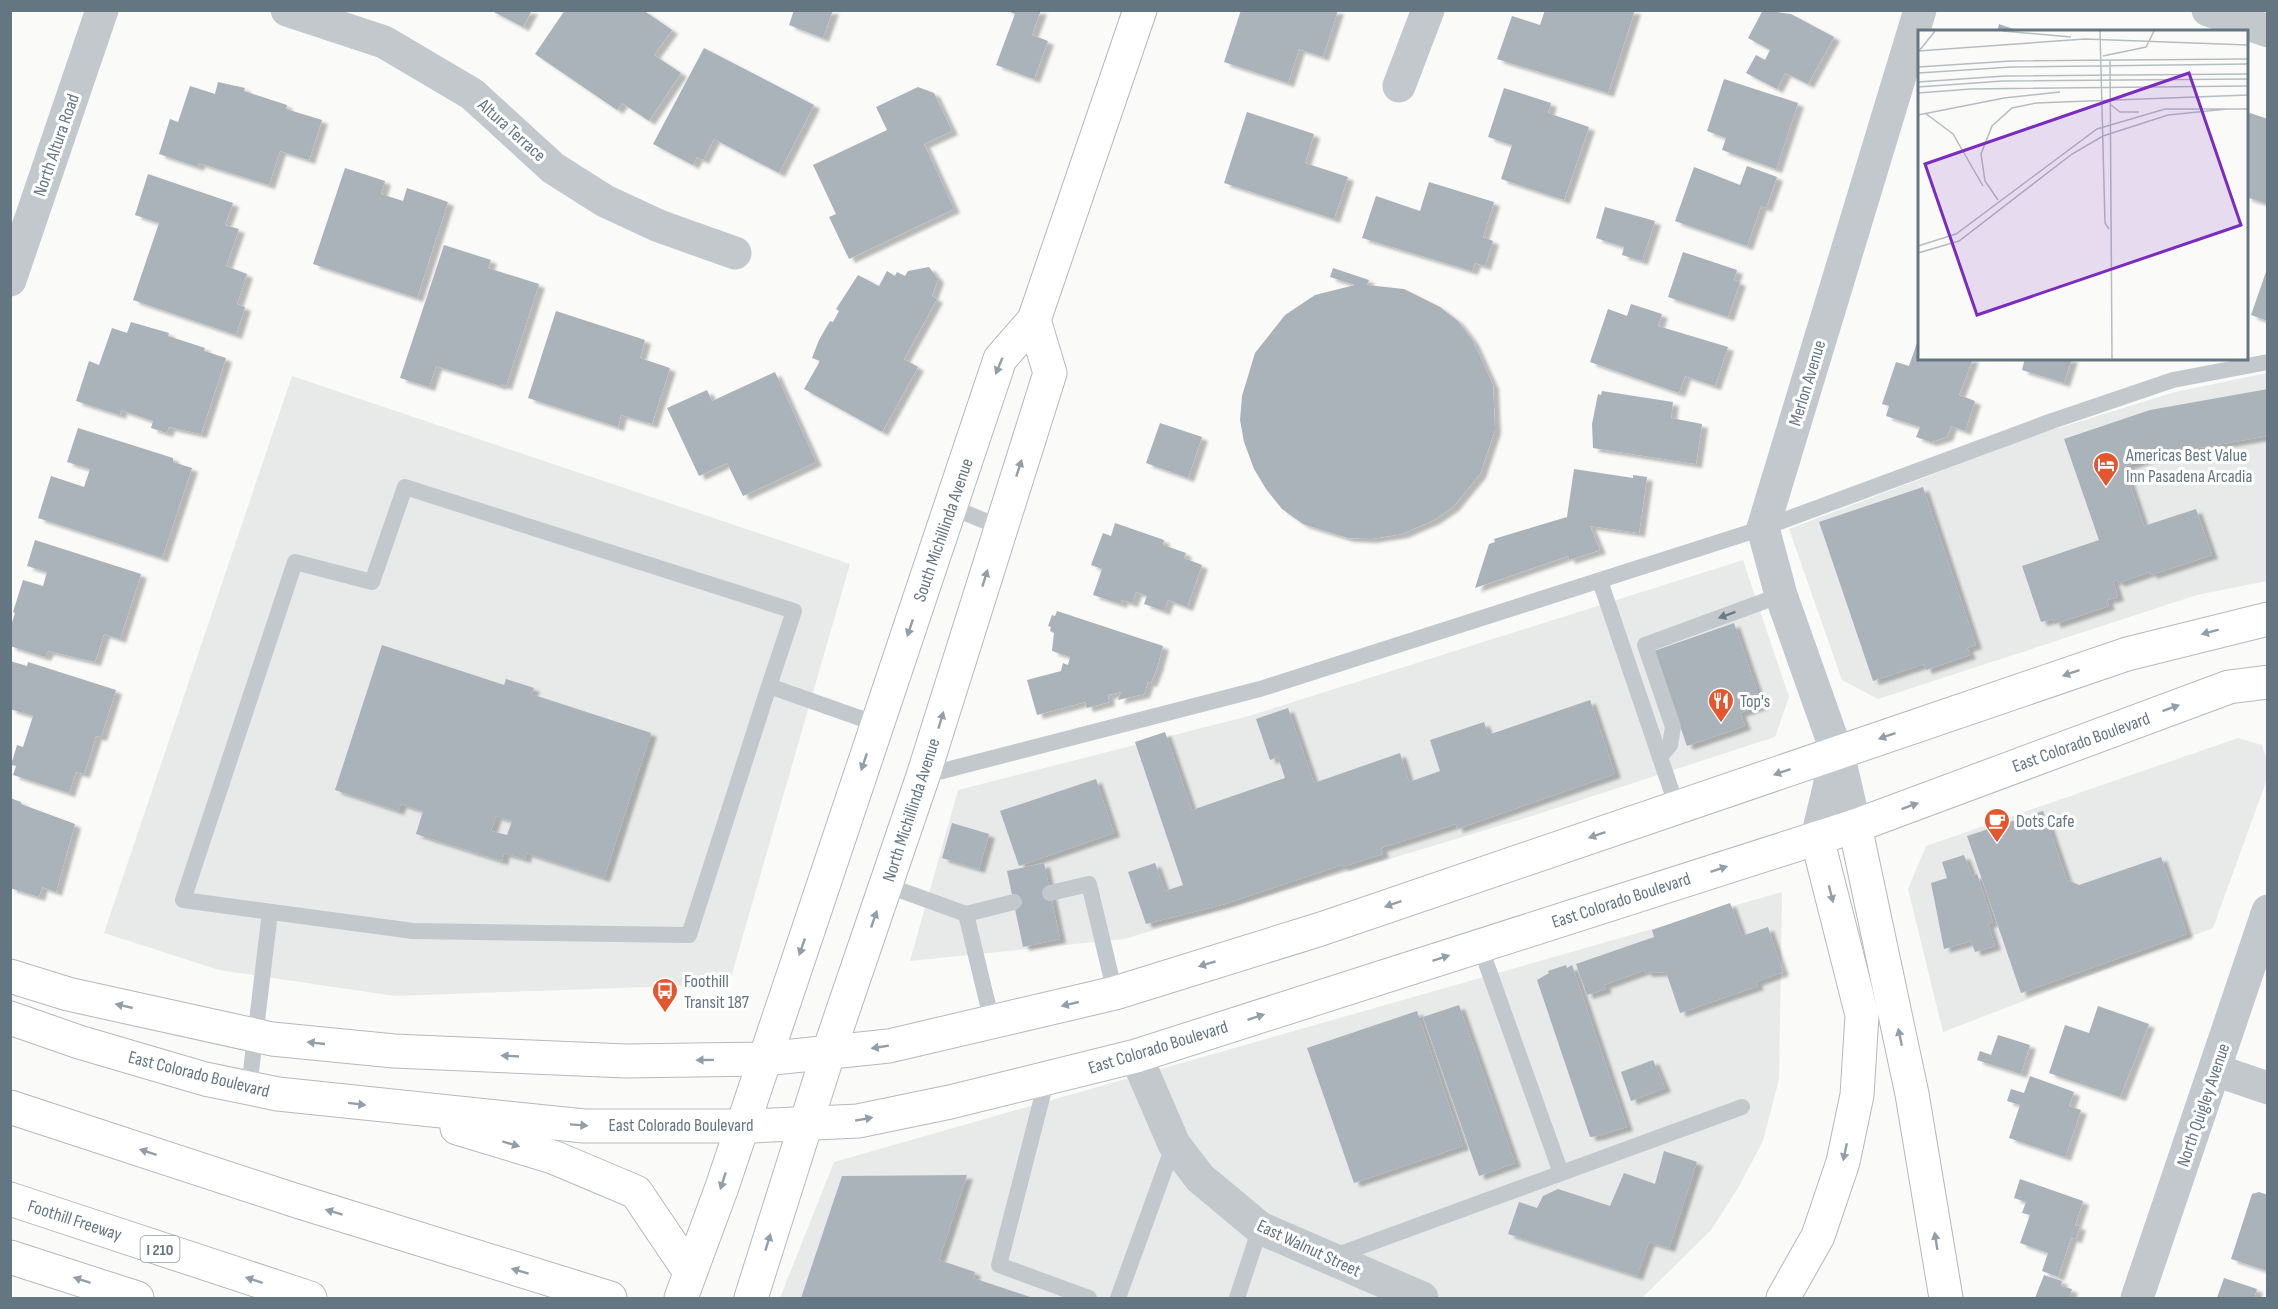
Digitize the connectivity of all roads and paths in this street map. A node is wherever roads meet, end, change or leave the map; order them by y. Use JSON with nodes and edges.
{"nodes":[{"id":1,"x":102,"y":10,"type":"edge"},
{"id":2,"x":287,"y":10,"type":"edge"},
{"id":3,"x":1140,"y":10,"type":"edge"},
{"id":4,"x":1428,"y":10,"type":"edge"},
{"id":5,"x":1920,"y":10,"type":"edge"},
{"id":6,"x":2208,"y":10,"type":"edge"},
{"id":7,"x":2268,"y":31,"type":"edge"},
{"id":8,"x":1400,"y":86,"type":"dead end"},
{"id":9,"x":735,"y":253,"type":"dead end"},
{"id":10,"x":10,"y":280,"type":"edge"},
{"id":11,"x":1034,"y":320,"type":"junction"},
{"id":12,"x":2268,"y":362,"type":"edge"},
{"id":13,"x":951,"y":507,"type":"junction"},
{"id":14,"x":1000,"y":527,"type":"junction"},
{"id":15,"x":1763,"y":528,"type":"junction"},
{"id":16,"x":1600,"y":581,"type":"junction"},
{"id":17,"x":1781,"y":595,"type":"junction"},
{"id":18,"x":2268,"y":620,"type":"edge"},
{"id":19,"x":2268,"y":682,"type":"edge"},
{"id":20,"x":770,"y":686,"type":"junction"},
{"id":21,"x":877,"y":724,"type":"junction"},
{"id":22,"x":1837,"y":753,"type":"junction"},
{"id":23,"x":1660,"y":757,"type":"junction"},
{"id":24,"x":924,"y":776,"type":"junction"},
{"id":25,"x":1677,"y":807,"type":"junction"},
{"id":26,"x":1855,"y":826,"type":"junction"},
{"id":27,"x":1817,"y":838,"type":"junction"},
{"id":28,"x":886,"y":885,"type":"junction"},
{"id":29,"x":1050,"y":893,"type":"dead end"},
{"id":30,"x":1014,"y":902,"type":"dead end"},
{"id":31,"x":2268,"y":911,"type":"edge"},
{"id":32,"x":270,"y":912,"type":"junction"},
{"id":33,"x":966,"y":914,"type":"junction"},
{"id":34,"x":1480,"y":946,"type":"junction"},
{"id":35,"x":10,"y":976,"type":"edge"},
{"id":36,"x":1115,"y":993,"type":"junction"},
{"id":37,"x":10,"y":1018,"type":"edge"},
{"id":38,"x":992,"y":1022,"type":"junction"},
{"id":39,"x":256,"y":1036,"type":"junction"},
{"id":40,"x":828,"y":1054,"type":"junction"},
{"id":41,"x":1136,"y":1056,"type":"junction"},
{"id":42,"x":764,"y":1059,"type":"junction"},
{"id":43,"x":2215,"y":1070,"type":"junction"},
{"id":44,"x":1047,"y":1078,"type":"junction"},
{"id":45,"x":249,"y":1088,"type":"junction"},
{"id":46,"x":2268,"y":1088,"type":"edge"},
{"id":47,"x":10,"y":1107,"type":"edge"},
{"id":48,"x":1742,"y":1107,"type":"dead end"},
{"id":49,"x":395,"y":1108,"type":"junction"},
{"id":50,"x":806,"y":1123,"type":"junction"},
{"id":51,"x":741,"y":1125,"type":"junction"},
{"id":52,"x":1174,"y":1144,"type":"junction"},
{"id":53,"x":1561,"y":1173,"type":"junction"},
{"id":54,"x":10,"y":1199,"type":"edge"},
{"id":55,"x":1260,"y":1228,"type":"junction"},
{"id":56,"x":10,"y":1257,"type":"edge"},
{"id":57,"x":1329,"y":1259,"type":"junction"},
{"id":58,"x":686,"y":1285,"type":"edge"},
{"id":59,"x":137,"y":1299,"type":"edge"},
{"id":60,"x":310,"y":1299,"type":"edge"},
{"id":61,"x":610,"y":1299,"type":"edge"},
{"id":62,"x":751,"y":1299,"type":"edge"},
{"id":63,"x":1089,"y":1299,"type":"edge"},
{"id":64,"x":1118,"y":1299,"type":"edge"},
{"id":65,"x":1238,"y":1299,"type":"edge"},
{"id":66,"x":1422,"y":1299,"type":"edge"},
{"id":67,"x":1783,"y":1299,"type":"edge"},
{"id":68,"x":1946,"y":1299,"type":"edge"},
{"id":69,"x":2137,"y":1299,"type":"edge"}],
"edges":[{"from":1,"to":10,"type":"street","name":"North Altura Road"},
{"from":2,"to":9,"type":"street","name":"Altura Terrace"},
{"from":3,"to":11,"type":"main road","name":"South Michillinda Avenue"},
{"from":4,"to":8,"type":"street"},
{"from":5,"to":15,"type":"street","name":"Merlon Avenue"},
{"from":6,"to":7,"type":"street"},
{"from":11,"to":13,"type":"main road","name":"South Michillinda Avenue","one_way":true},
{"from":14,"to":11,"type":"main road","name":"North Michillinda Avenue","one_way":true},
{"from":12,"to":15,"type":"lane"},
{"from":13,"to":14,"type":"lane"},
{"from":13,"to":21,"type":"main road","name":"South Michillinda Avenue","one_way":true},
{"from":24,"to":14,"type":"main road","name":"North Michillinda Avenue","one_way":true},
{"from":15,"to":16,"type":"lane"},
{"from":15,"to":17,"type":"street"},
{"from":16,"to":23,"type":"lane"},
{"from":16,"to":24,"type":"lane"},
{"from":17,"to":22,"type":"street"},
{"from":17,"to":23,"type":"lane","one_way":true},
{"from":18,"to":22,"type":"main road","one_way":true},
{"from":26,"to":19,"type":"main road","name":"East Colorado Boulevard","one_way":true},
{"from":20,"to":21,"type":"lane"},
{"from":20,"to":32,"type":"lane"},
{"from":20,"to":32,"type":"lane"},
{"from":21,"to":42,"type":"main road","name":"South Michillinda Avenue","one_way":true},
{"from":22,"to":25,"type":"main road","one_way":true},
{"from":22,"to":26,"type":"street"},
{"from":22,"to":27,"type":"street"},
{"from":23,"to":25,"type":"lane"},
{"from":24,"to":28,"type":"main road","name":"North Michillinda Avenue"},
{"from":25,"to":36,"type":"main road","one_way":true},
{"from":26,"to":27,"type":"main road","name":"East Colorado Boulevard"},
{"from":68,"to":26,"type":"main road","one_way":true},
{"from":34,"to":27,"type":"main road","name":"East Colorado Boulevard","one_way":true},
{"from":27,"to":67,"type":"main road","one_way":true},
{"from":28,"to":33,"type":"lane"},
{"from":40,"to":28,"type":"main road","name":"North Michillinda Avenue","one_way":true},
{"from":29,"to":36,"type":"lane"},
{"from":30,"to":33,"type":"lane"},
{"from":31,"to":43,"type":"street","name":"North Quigley Avenue"},
{"from":32,"to":39,"type":"lane"},
{"from":33,"to":38,"type":"lane"},
{"from":41,"to":34,"type":"main road","name":"East Colorado Boulevard","one_way":true},
{"from":34,"to":53,"type":"lane"},
{"from":39,"to":35,"type":"main road","one_way":true},
{"from":36,"to":38,"type":"main road","one_way":true},
{"from":37,"to":45,"type":"main road","name":"East Colorado Boulevard"},
{"from":38,"to":40,"type":"main road","one_way":true},
{"from":42,"to":39,"type":"main road","one_way":true},
{"from":39,"to":45,"type":"lane"},
{"from":40,"to":42,"type":"main road"},
{"from":40,"to":50,"type":"main road","name":"North Michillinda Avenue"},
{"from":41,"to":44,"type":"main road","name":"East Colorado Boulevard"},
{"from":41,"to":52,"type":"street","name":"East Walnut Street"},
{"from":42,"to":51,"type":"main road"},
{"from":43,"to":46,"type":"street"},
{"from":43,"to":69,"type":"street","name":"North Quigley Avenue"},
{"from":50,"to":44,"type":"main road","name":"East Colorado Boulevard","one_way":true},
{"from":44,"to":63,"type":"lane"},
{"from":45,"to":49,"type":"main road","name":"East Colorado Boulevard","one_way":true},
{"from":61,"to":47,"type":"main road","one_way":true},
{"from":48,"to":53,"type":"lane"},
{"from":49,"to":51,"type":"main road","name":"East Colorado Boulevard","one_way":true},
{"from":49,"to":58,"type":"main road","one_way":true},
{"from":50,"to":51,"type":"main road","name":"East Colorado Boulevard"},
{"from":62,"to":50,"type":"main road","name":"North Michillinda Avenue","one_way":true},
{"from":51,"to":58,"type":"main road","one_way":true},
{"from":52,"to":55,"type":"street","name":"East Walnut Street"},
{"from":52,"to":64,"type":"lane"},
{"from":53,"to":57,"type":"lane"},
{"from":60,"to":54,"type":"main road","name":"Foothill Freeway","number":"I 210","one_way":true},
{"from":55,"to":57,"type":"street","name":"East Walnut Street"},
{"from":55,"to":65,"type":"lane"},
{"from":59,"to":56,"type":"main road","one_way":true},
{"from":57,"to":66,"type":"street","name":"East Walnut Street"}]}
